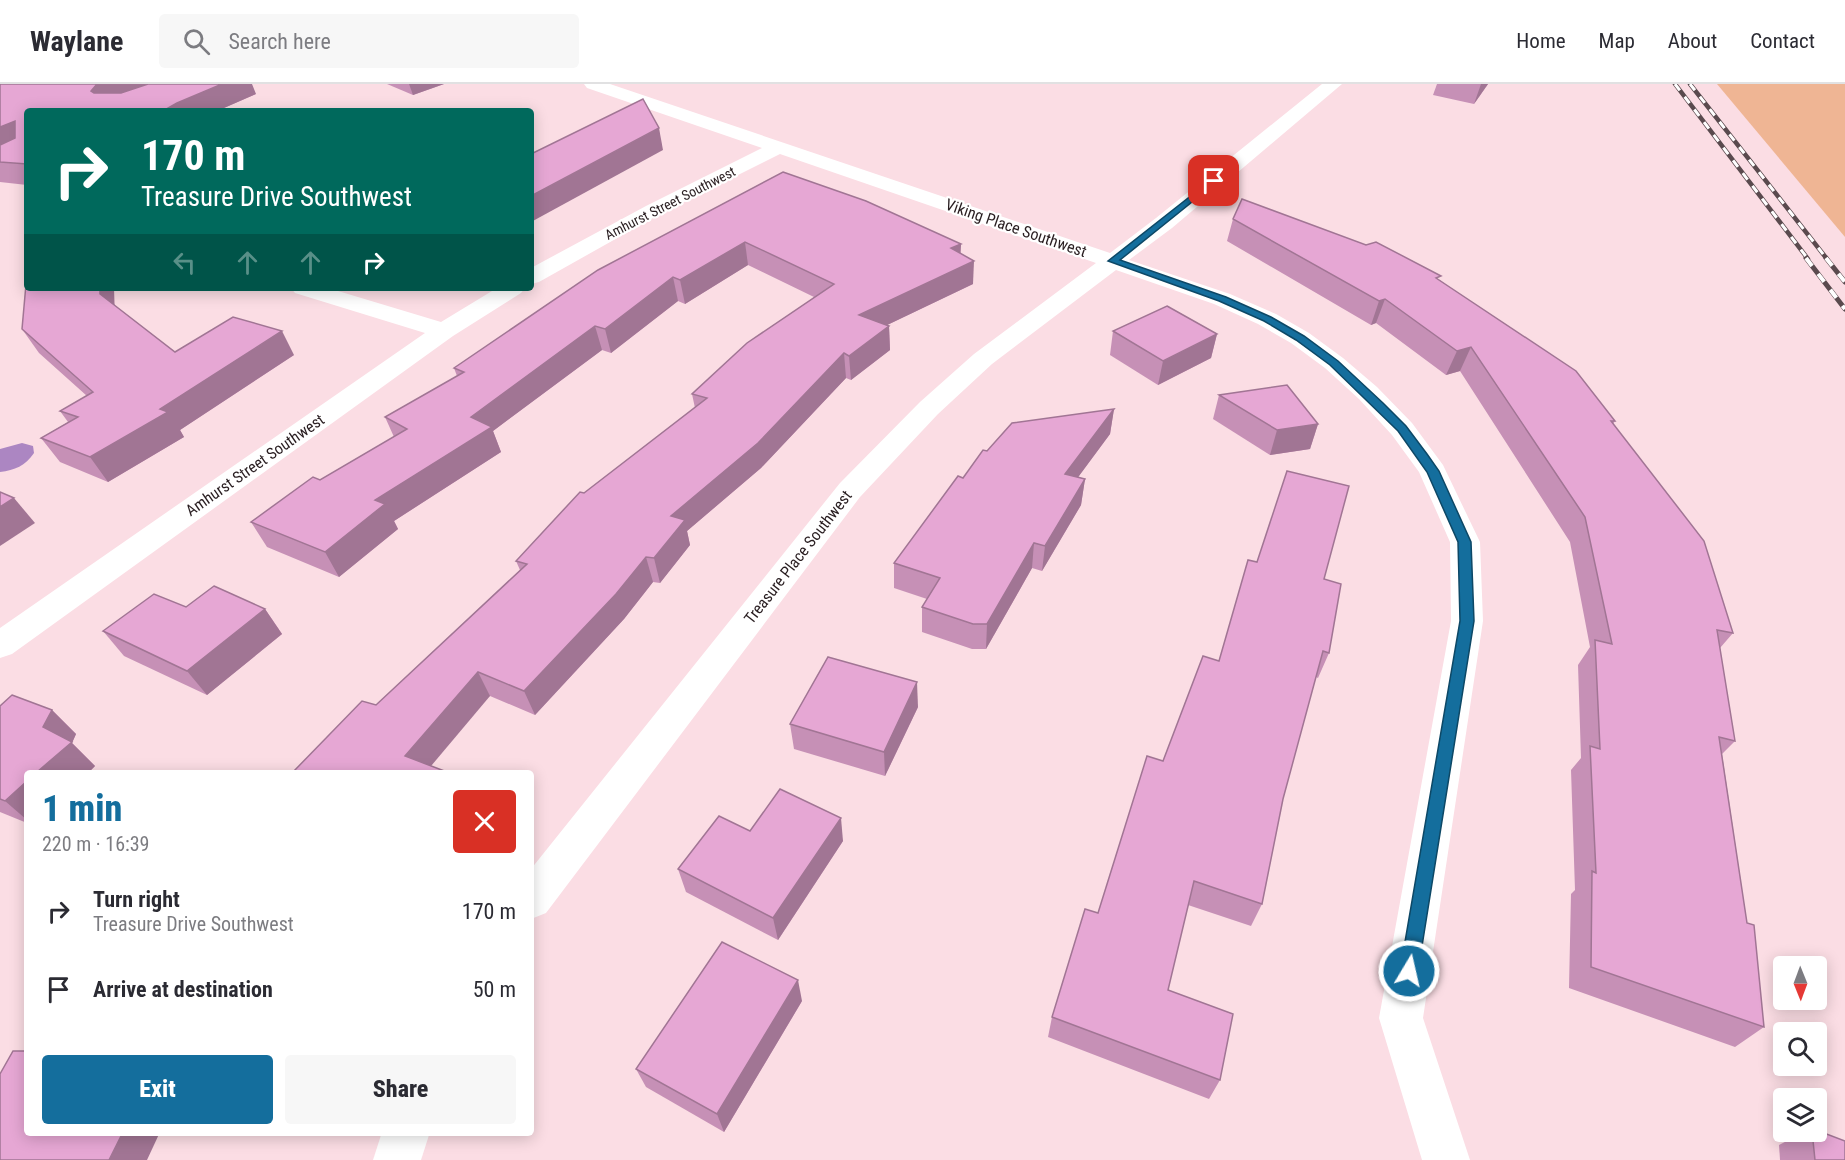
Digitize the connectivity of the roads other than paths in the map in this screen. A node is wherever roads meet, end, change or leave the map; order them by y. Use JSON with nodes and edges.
{"nodes":[{"id":1,"x":593,"y":84,"type":"edge"},
{"id":2,"x":1330,"y":84,"type":"edge"},
{"id":3,"x":779,"y":147,"type":"junction"},
{"id":4,"x":1113,"y":261,"type":"junction"},
{"id":5,"x":534,"y":275,"type":"edge"},
{"id":6,"x":313,"y":291,"type":"edge"},
{"id":7,"x":508,"y":291,"type":"edge"},
{"id":8,"x":444,"y":331,"type":"junction"},
{"id":9,"x":0,"y":645,"type":"edge"},
{"id":10,"x":534,"y":896,"type":"edge"},
{"id":11,"x":405,"y":1136,"type":"edge"},
{"id":12,"x":397,"y":1160,"type":"edge"},
{"id":13,"x":1446,"y":1160,"type":"edge"}],
"edges":[{"from":1,"to":3,"type":"street","name":"Viking Place Southwest"},
{"from":2,"to":4,"type":"street","name":"Treasure Place Southwest"},
{"from":3,"to":4,"type":"street","name":"Viking Place Southwest"},
{"from":3,"to":5,"type":"street","name":"Amhurst Street Southwest"},
{"from":4,"to":10,"type":"street","name":"Treasure Place Southwest"},
{"from":4,"to":13,"type":"street","name":"Viking Place Southwest"},
{"from":6,"to":8,"type":"street"},
{"from":7,"to":8,"type":"street","name":"Amhurst Street Southwest"},
{"from":8,"to":9,"type":"street","name":"Amhurst Street Southwest"},
{"from":11,"to":12,"type":"street"}]}
